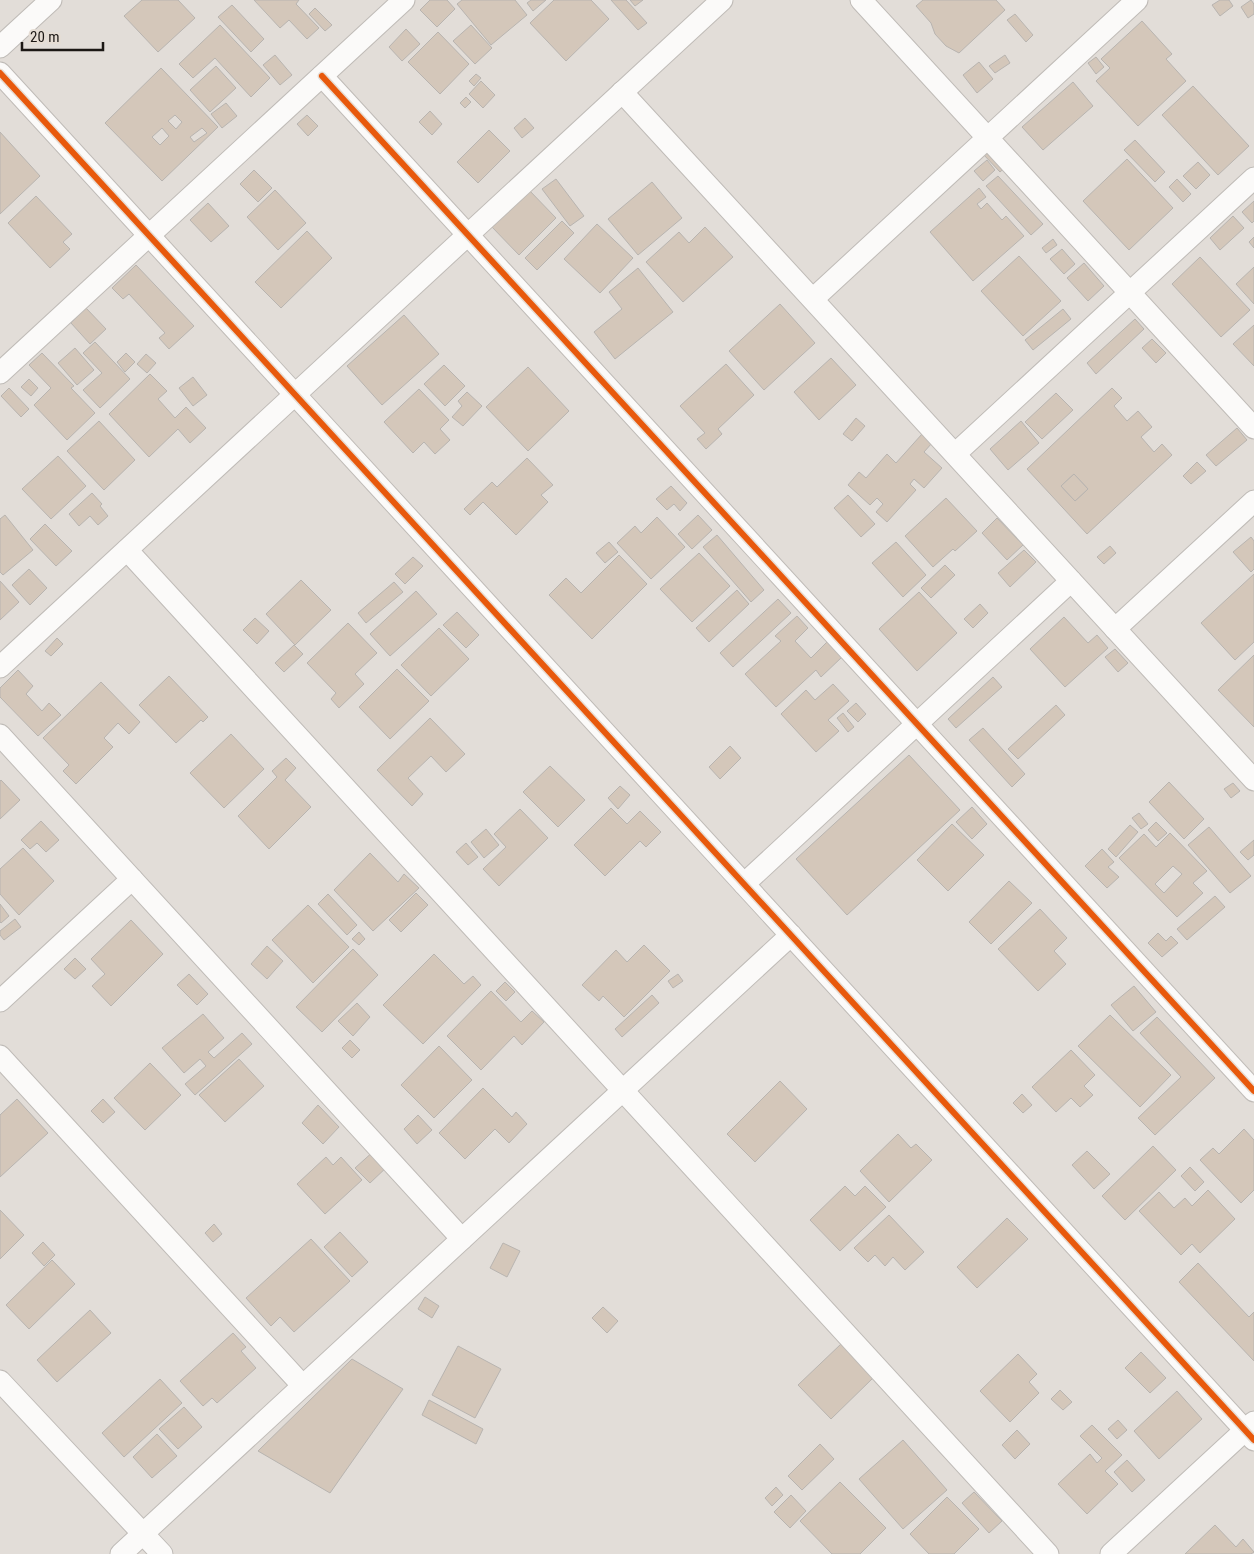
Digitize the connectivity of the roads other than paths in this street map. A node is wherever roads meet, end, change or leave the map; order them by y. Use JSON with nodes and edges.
{"nodes":[{"id":1,"x":51,"y":0,"type":"edge"},
{"id":2,"x":404,"y":0,"type":"edge"},
{"id":3,"x":722,"y":0,"type":"edge"},
{"id":4,"x":861,"y":0,"type":"edge"},
{"id":5,"x":1136,"y":0,"type":"edge"},
{"id":6,"x":0,"y":47,"type":"edge"},
{"id":7,"x":0,"y":74,"type":"edge"},
{"id":8,"x":322,"y":76,"type":"junction"},
{"id":9,"x":622,"y":92,"type":"junction"},
{"id":10,"x":987,"y":138,"type":"junction"},
{"id":11,"x":1254,"y":178,"type":"edge"},
{"id":12,"x":468,"y":235,"type":"junction"},
{"id":13,"x":149,"y":236,"type":"junction"},
{"id":14,"x":1130,"y":293,"type":"junction"},
{"id":15,"x":813,"y":299,"type":"junction"},
{"id":16,"x":0,"y":373,"type":"edge"},
{"id":17,"x":295,"y":395,"type":"junction"},
{"id":18,"x":1254,"y":428,"type":"edge"},
{"id":19,"x":955,"y":454,"type":"junction"},
{"id":20,"x":1254,"y":501,"type":"edge"},
{"id":21,"x":127,"y":550,"type":"junction"},
{"id":22,"x":1071,"y":581,"type":"junction"},
{"id":23,"x":1115,"y":629,"type":"junction"},
{"id":24,"x":0,"y":667,"type":"edge"},
{"id":25,"x":917,"y":724,"type":"junction"},
{"id":26,"x":0,"y":735,"type":"edge"},
{"id":27,"x":1254,"y":780,"type":"edge"},
{"id":28,"x":132,"y":879,"type":"junction"},
{"id":29,"x":744,"y":884,"type":"junction"},
{"id":30,"x":791,"y":935,"type":"junction"},
{"id":31,"x":0,"y":1001,"type":"edge"},
{"id":32,"x":0,"y":1056,"type":"edge"},
{"id":33,"x":623,"y":1091,"type":"junction"},
{"id":34,"x":1254,"y":1091,"type":"edge"},
{"id":35,"x":462,"y":1239,"type":"junction"},
{"id":36,"x":0,"y":1381,"type":"edge"},
{"id":37,"x":302,"y":1386,"type":"junction"},
{"id":38,"x":1251,"y":1430,"type":"edge"},
{"id":39,"x":142,"y":1534,"type":"junction"},
{"id":40,"x":121,"y":1554,"type":"edge"},
{"id":41,"x":162,"y":1554,"type":"edge"},
{"id":42,"x":1048,"y":1554,"type":"edge"},
{"id":43,"x":1111,"y":1554,"type":"edge"}],
"edges":[{"from":1,"to":6,"type":"street"},
{"from":2,"to":8,"type":"street"},
{"from":3,"to":9,"type":"street"},
{"from":4,"to":10,"type":"street"},
{"from":5,"to":10,"type":"street"},
{"from":7,"to":13,"type":"street"},
{"from":8,"to":12,"type":"street"},
{"from":8,"to":13,"type":"street"},
{"from":9,"to":12,"type":"street"},
{"from":9,"to":15,"type":"street"},
{"from":10,"to":14,"type":"street"},
{"from":10,"to":15,"type":"street"},
{"from":11,"to":14,"type":"street"},
{"from":12,"to":17,"type":"street"},
{"from":12,"to":25,"type":"street"},
{"from":13,"to":16,"type":"street"},
{"from":13,"to":17,"type":"street"},
{"from":14,"to":18,"type":"street"},
{"from":14,"to":19,"type":"street"},
{"from":15,"to":19,"type":"street"},
{"from":17,"to":21,"type":"street"},
{"from":17,"to":29,"type":"street"},
{"from":19,"to":22,"type":"street"},
{"from":20,"to":23,"type":"street"},
{"from":21,"to":24,"type":"street"},
{"from":21,"to":33,"type":"street"},
{"from":22,"to":23,"type":"street"},
{"from":22,"to":25,"type":"street"},
{"from":23,"to":27,"type":"street"},
{"from":25,"to":29,"type":"street"},
{"from":25,"to":34,"type":"street"},
{"from":26,"to":28,"type":"street"},
{"from":28,"to":31,"type":"street"},
{"from":28,"to":35,"type":"street"},
{"from":29,"to":30,"type":"street"},
{"from":30,"to":33,"type":"street"},
{"from":30,"to":38,"type":"street"},
{"from":32,"to":37,"type":"street"},
{"from":33,"to":35,"type":"street"},
{"from":33,"to":42,"type":"street"},
{"from":35,"to":37,"type":"street"},
{"from":36,"to":39,"type":"street"},
{"from":37,"to":39,"type":"street"},
{"from":38,"to":43,"type":"street"},
{"from":39,"to":40,"type":"street"},
{"from":39,"to":41,"type":"street"}]}
